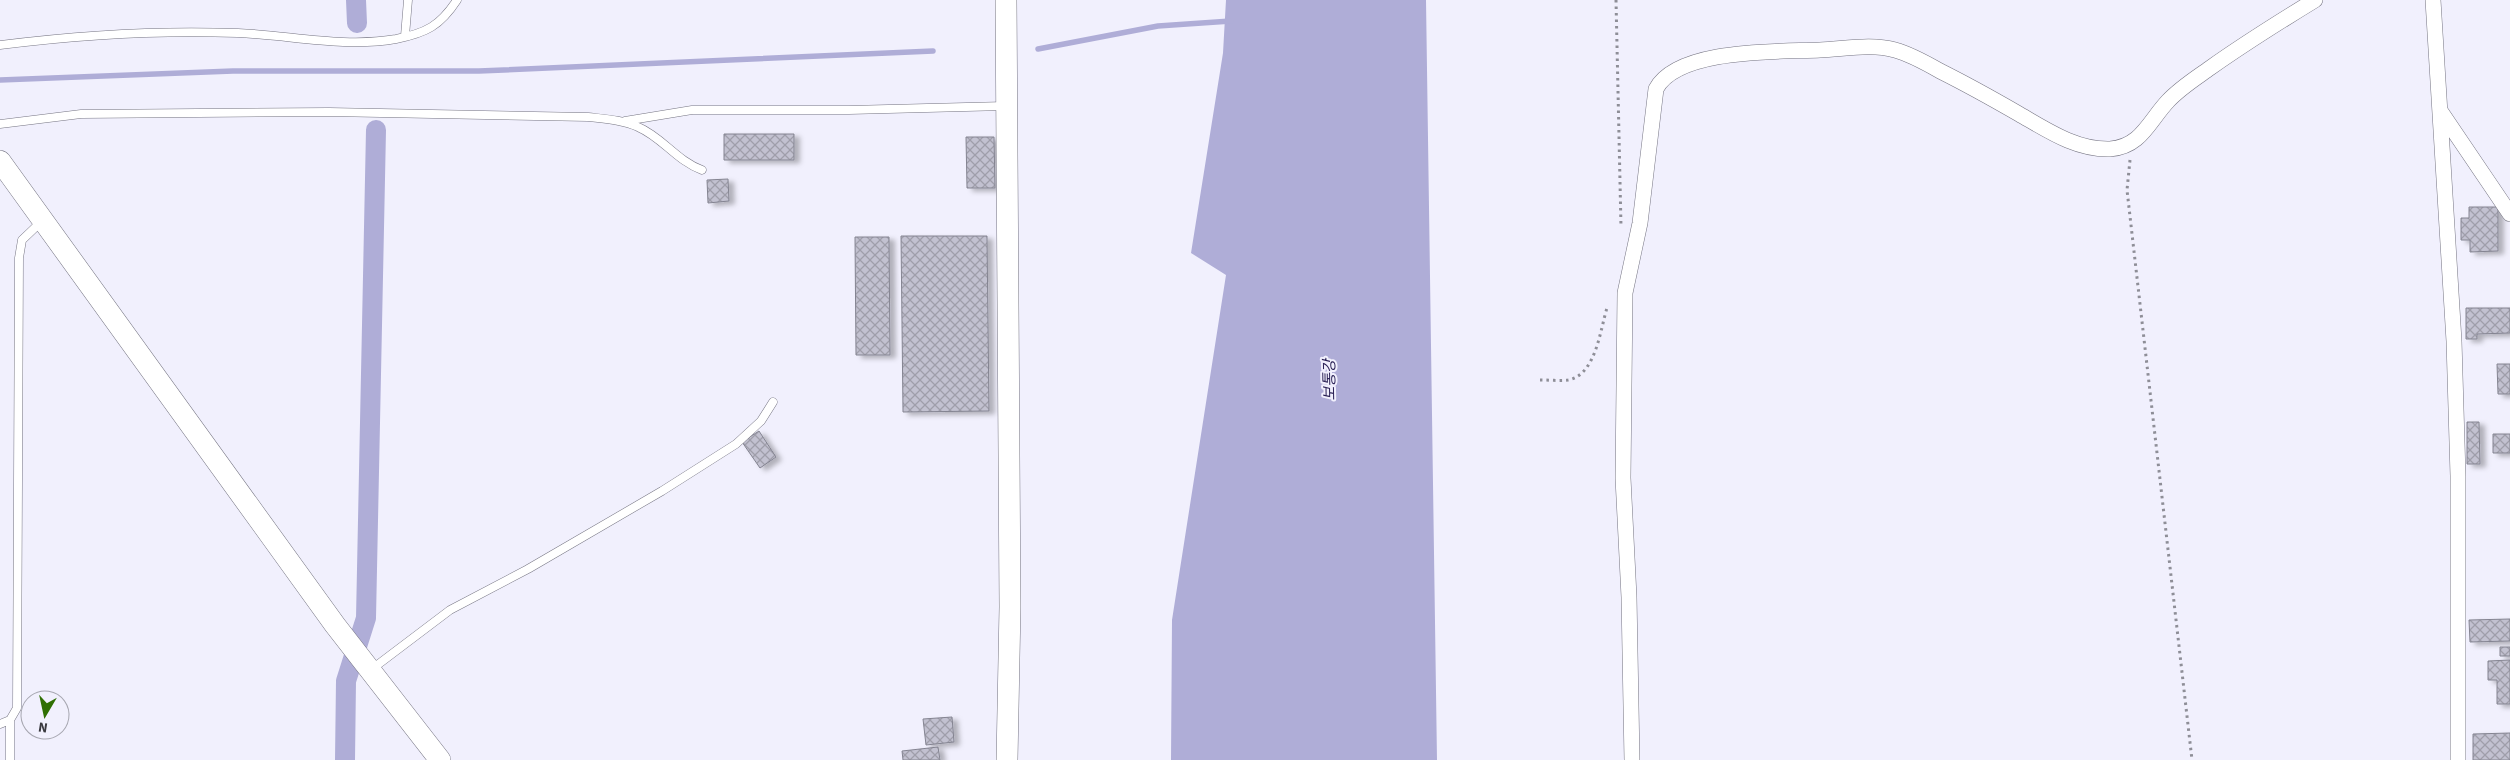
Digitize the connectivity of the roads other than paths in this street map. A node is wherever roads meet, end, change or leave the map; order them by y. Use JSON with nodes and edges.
{"nodes":[{"id":1,"x":408,"y":0,"type":"edge"},
{"id":2,"x":456,"y":0,"type":"edge"},
{"id":3,"x":1006,"y":0,"type":"edge"},
{"id":4,"x":2315,"y":0,"type":"edge"},
{"id":5,"x":2433,"y":0,"type":"edge"},
{"id":6,"x":405,"y":36,"type":"junction"},
{"id":7,"x":0,"y":45,"type":"edge"},
{"id":8,"x":1007,"y":106,"type":"junction"},
{"id":9,"x":2440,"y":110,"type":"junction"},
{"id":10,"x":622,"y":122,"type":"junction"},
{"id":11,"x":0,"y":124,"type":"edge"},
{"id":12,"x":0,"y":160,"type":"edge"},
{"id":13,"x":702,"y":170,"type":"dead end"},
{"id":14,"x":2510,"y":214,"type":"edge"},
{"id":15,"x":43,"y":220,"type":"junction"},
{"id":16,"x":774,"y":402,"type":"dead end"},
{"id":17,"x":370,"y":670,"type":"junction"},
{"id":18,"x":10,"y":720,"type":"junction"},
{"id":19,"x":0,"y":724,"type":"edge"},
{"id":20,"x":10,"y":760,"type":"edge"},
{"id":21,"x":440,"y":760,"type":"edge"},
{"id":22,"x":1007,"y":760,"type":"edge"},
{"id":23,"x":1632,"y":760,"type":"edge"},
{"id":24,"x":2458,"y":760,"type":"edge"}],
"edges":[{"from":1,"to":6,"type":"lane"},
{"from":2,"to":6,"type":"lane"},
{"from":3,"to":8,"type":"main road"},
{"from":4,"to":23,"type":"street"},
{"from":5,"to":9,"type":"street"},
{"from":6,"to":7,"type":"lane"},
{"from":8,"to":10,"type":"lane"},
{"from":8,"to":22,"type":"main road"},
{"from":9,"to":14,"type":"street"},
{"from":9,"to":24,"type":"street"},
{"from":10,"to":11,"type":"lane"},
{"from":10,"to":13,"type":"lane"},
{"from":12,"to":15,"type":"main road"},
{"from":15,"to":17,"type":"main road"},
{"from":15,"to":18,"type":"lane"},
{"from":16,"to":17,"type":"lane"},
{"from":17,"to":21,"type":"main road"},
{"from":18,"to":19,"type":"lane"},
{"from":18,"to":20,"type":"lane"}]}
